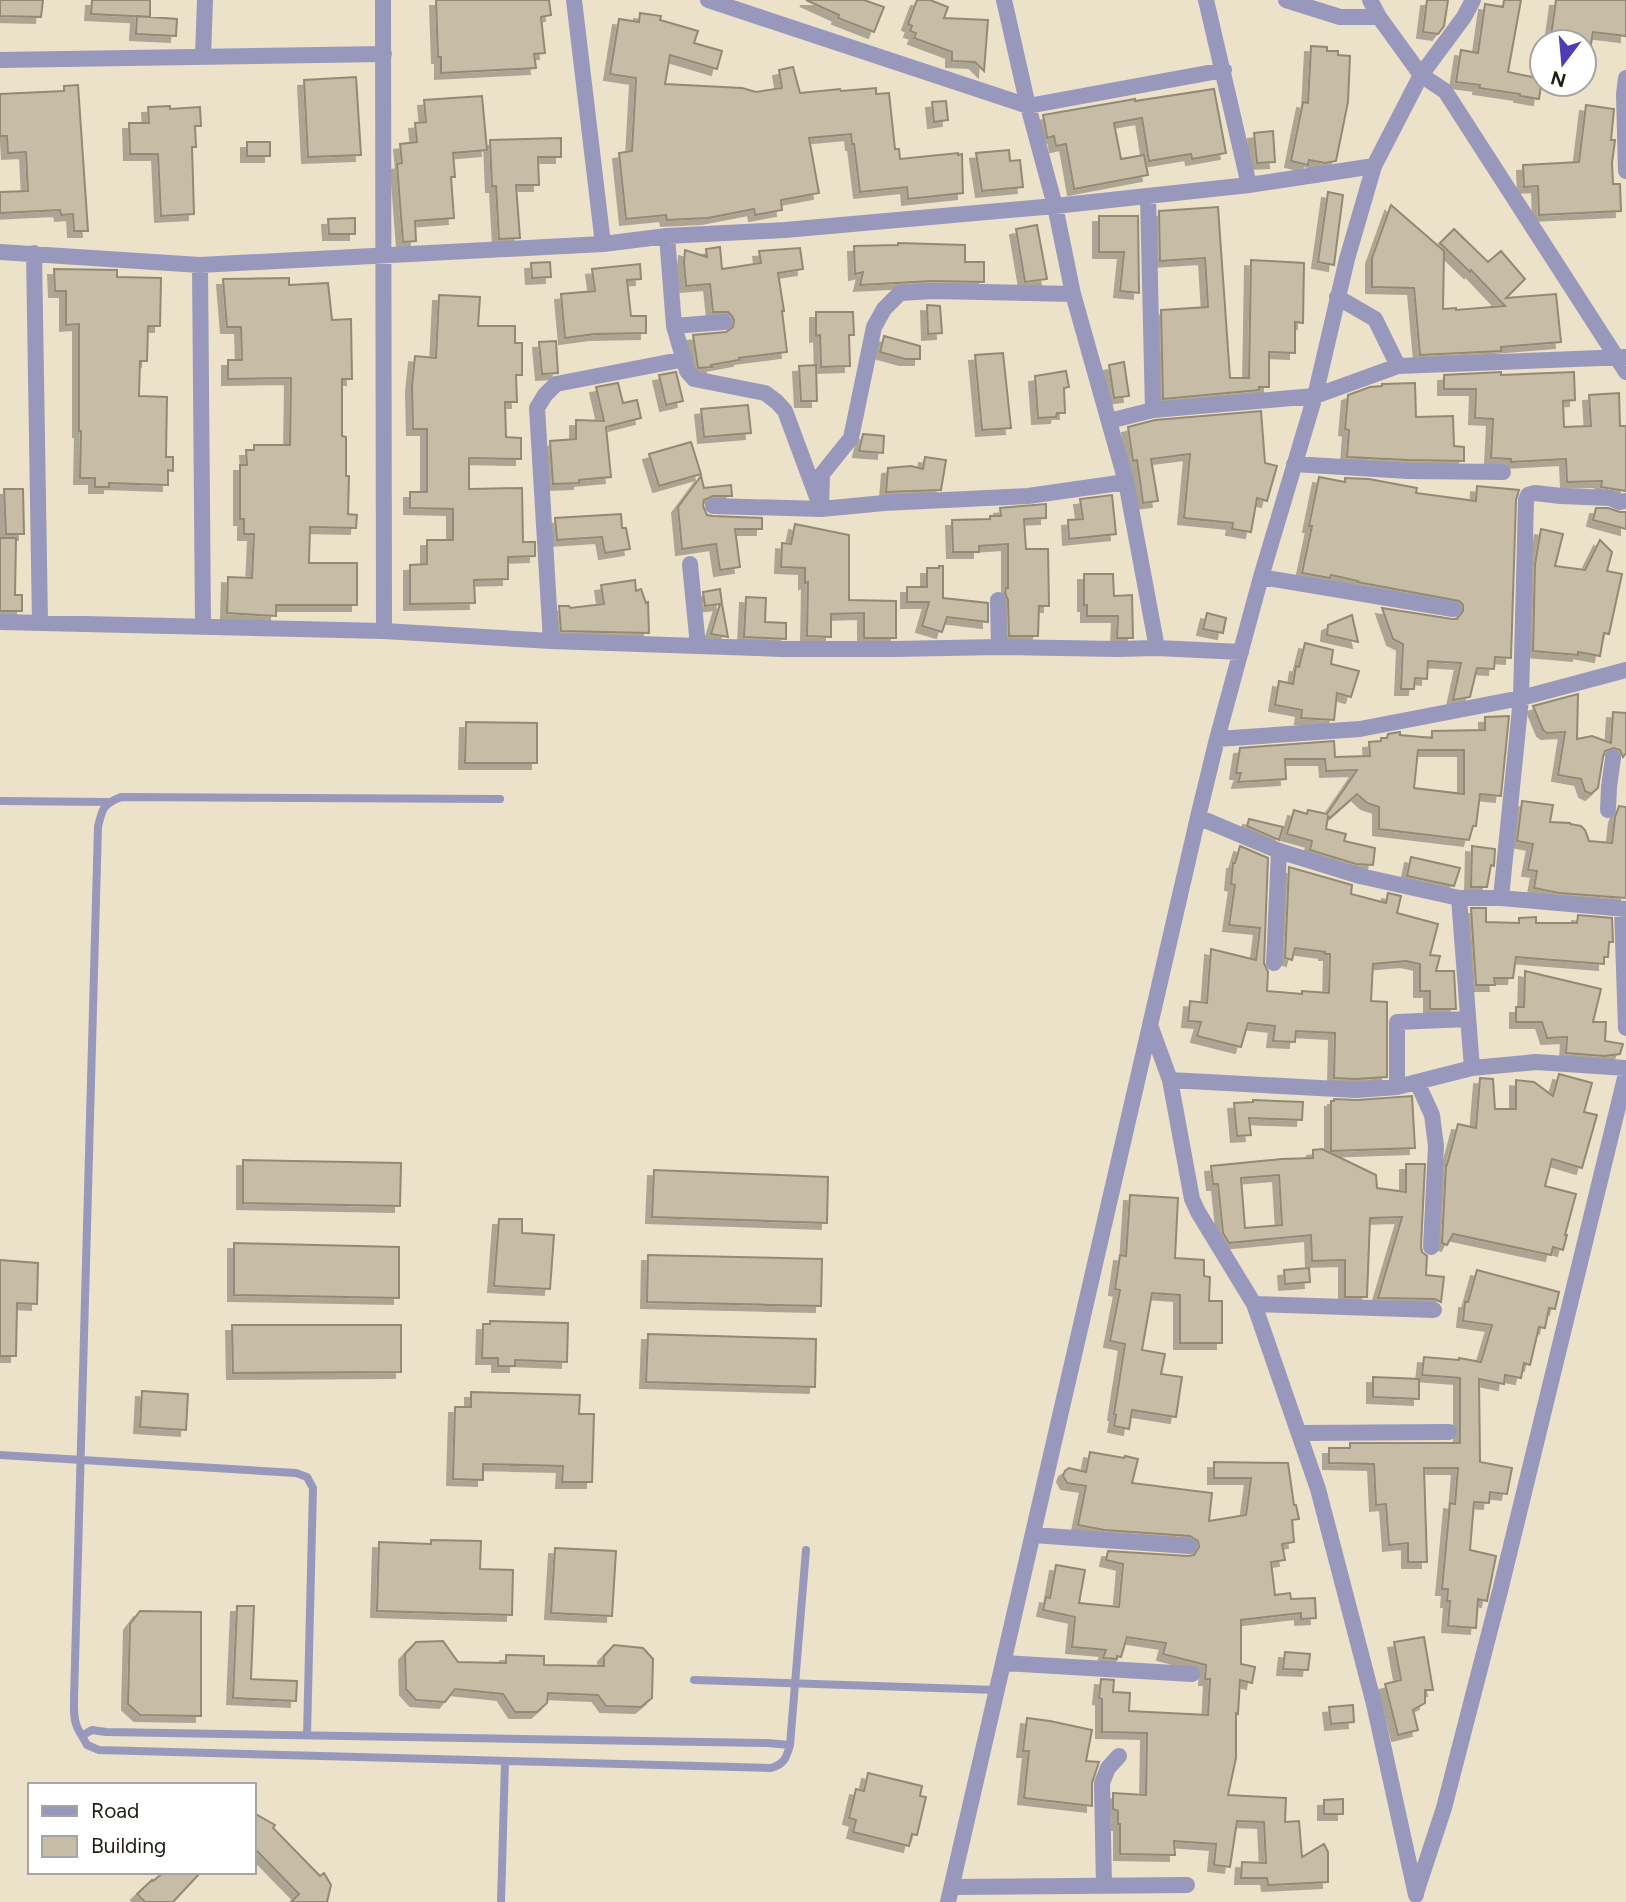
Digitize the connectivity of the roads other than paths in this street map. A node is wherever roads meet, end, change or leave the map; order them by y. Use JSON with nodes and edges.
{"nodes":[{"id":1,"x":205,"y":0,"type":"edge"},
{"id":2,"x":383,"y":0,"type":"edge"},
{"id":3,"x":574,"y":0,"type":"edge"},
{"id":4,"x":708,"y":0,"type":"edge"},
{"id":5,"x":1004,"y":0,"type":"edge"},
{"id":6,"x":1206,"y":0,"type":"edge"},
{"id":7,"x":1286,"y":0,"type":"edge"},
{"id":8,"x":1370,"y":0,"type":"edge"},
{"id":9,"x":1473,"y":0,"type":"edge"},
{"id":10,"x":1378,"y":17,"type":"junction"},
{"id":11,"x":384,"y":54,"type":"junction"},
{"id":12,"x":203,"y":57,"type":"junction"},
{"id":13,"x":0,"y":60,"type":"edge"},
{"id":14,"x":1224,"y":70,"type":"junction"},
{"id":15,"x":1421,"y":75,"type":"junction"},
{"id":16,"x":1626,"y":78,"type":"edge"},
{"id":17,"x":1028,"y":106,"type":"junction"},
{"id":18,"x":1374,"y":166,"type":"junction"},
{"id":19,"x":1626,"y":171,"type":"edge"},
{"id":20,"x":1249,"y":185,"type":"junction"},
{"id":21,"x":1148,"y":196,"type":"junction"},
{"id":22,"x":1055,"y":206,"type":"junction"},
{"id":23,"x":667,"y":236,"type":"junction"},
{"id":24,"x":603,"y":244,"type":"junction"},
{"id":25,"x":0,"y":252,"type":"edge"},
{"id":26,"x":34,"y":253,"type":"junction"},
{"id":27,"x":384,"y":255,"type":"junction"},
{"id":28,"x":200,"y":265,"type":"junction"},
{"id":29,"x":1073,"y":294,"type":"junction"},
{"id":30,"x":1337,"y":297,"type":"junction"},
{"id":31,"x":724,"y":322,"type":"dead end"},
{"id":32,"x":674,"y":326,"type":"junction"},
{"id":33,"x":1620,"y":357,"type":"edge"},
{"id":34,"x":685,"y":359,"type":"junction"},
{"id":35,"x":1398,"y":366,"type":"junction"},
{"id":36,"x":1626,"y":372,"type":"edge"},
{"id":37,"x":1315,"y":396,"type":"junction"},
{"id":38,"x":1153,"y":410,"type":"junction"},
{"id":39,"x":1109,"y":421,"type":"junction"},
{"id":40,"x":1294,"y":464,"type":"junction"},
{"id":41,"x":1503,"y":472,"type":"dead end"},
{"id":42,"x":1126,"y":482,"type":"junction"},
{"id":43,"x":1626,"y":501,"type":"edge"},
{"id":44,"x":713,"y":506,"type":"dead end"},
{"id":45,"x":821,"y":509,"type":"junction"},
{"id":46,"x":690,"y":564,"type":"dead end"},
{"id":47,"x":1261,"y":577,"type":"junction"},
{"id":48,"x":998,"y":600,"type":"dead end"},
{"id":49,"x":1453,"y":609,"type":"dead end"},
{"id":50,"x":0,"y":622,"type":"edge"},
{"id":51,"x":40,"y":623,"type":"junction"},
{"id":52,"x":203,"y":626,"type":"junction"},
{"id":53,"x":384,"y":631,"type":"junction"},
{"id":54,"x":551,"y":641,"type":"junction"},
{"id":55,"x":698,"y":646,"type":"junction"},
{"id":56,"x":999,"y":647,"type":"junction"},
{"id":57,"x":1157,"y":648,"type":"junction"},
{"id":58,"x":1241,"y":652,"type":"junction"},
{"id":59,"x":1626,"y":670,"type":"edge"},
{"id":60,"x":1521,"y":698,"type":"junction"},
{"id":61,"x":1217,"y":739,"type":"junction"},
{"id":62,"x":1613,"y":758,"type":"dead end"},
{"id":63,"x":1609,"y":787,"type":"junction"},
{"id":64,"x":1626,"y":792,"type":"edge"},
{"id":65,"x":500,"y":799,"type":"dead end"},
{"id":66,"x":0,"y":801,"type":"edge"},
{"id":67,"x":108,"y":802,"type":"junction"},
{"id":68,"x":1608,"y":810,"type":"dead end"},
{"id":69,"x":1198,"y":817,"type":"junction"},
{"id":70,"x":1279,"y":851,"type":"junction"},
{"id":71,"x":1459,"y":898,"type":"junction"},
{"id":72,"x":1501,"y":898,"type":"junction"},
{"id":73,"x":1624,"y":909,"type":"edge"},
{"id":74,"x":1274,"y":963,"type":"dead end"},
{"id":75,"x":1468,"y":1018,"type":"junction"},
{"id":76,"x":1150,"y":1025,"type":"junction"},
{"id":77,"x":1626,"y":1028,"type":"edge"},
{"id":78,"x":1472,"y":1068,"type":"junction"},
{"id":79,"x":1626,"y":1068,"type":"edge"},
{"id":80,"x":1626,"y":1074,"type":"edge"},
{"id":81,"x":1170,"y":1080,"type":"junction"},
{"id":82,"x":1417,"y":1082,"type":"junction"},
{"id":83,"x":1397,"y":1087,"type":"junction"},
{"id":84,"x":1431,"y":1247,"type":"dead end"},
{"id":85,"x":1254,"y":1304,"type":"junction"},
{"id":86,"x":1434,"y":1310,"type":"dead end"},
{"id":87,"x":1448,"y":1432,"type":"dead end"},
{"id":88,"x":1298,"y":1433,"type":"junction"},
{"id":89,"x":0,"y":1455,"type":"edge"},
{"id":90,"x":80,"y":1460,"type":"junction"},
{"id":91,"x":1033,"y":1535,"type":"junction"},
{"id":92,"x":1189,"y":1546,"type":"dead end"},
{"id":93,"x":806,"y":1550,"type":"dead end"},
{"id":94,"x":1004,"y":1663,"type":"junction"},
{"id":95,"x":1192,"y":1674,"type":"dead end"},
{"id":96,"x":694,"y":1680,"type":"dead end"},
{"id":97,"x":794,"y":1683,"type":"junction"},
{"id":98,"x":997,"y":1690,"type":"junction"},
{"id":99,"x":83,"y":1735,"type":"junction"},
{"id":100,"x":307,"y":1735,"type":"junction"},
{"id":101,"x":790,"y":1745,"type":"junction"},
{"id":102,"x":1119,"y":1756,"type":"dead end"},
{"id":103,"x":505,"y":1761,"type":"junction"},
{"id":104,"x":1187,"y":1885,"type":"dead end"},
{"id":105,"x":1104,"y":1886,"type":"junction"},
{"id":106,"x":950,"y":1894,"type":"edge"},
{"id":107,"x":1415,"y":1898,"type":"edge"},
{"id":108,"x":501,"y":1902,"type":"edge"}],
"edges":[{"from":1,"to":12,"type":"street"},
{"from":2,"to":11,"type":"street"},
{"from":3,"to":24,"type":"street"},
{"from":4,"to":17,"type":"street"},
{"from":5,"to":17,"type":"street"},
{"from":6,"to":14,"type":"street"},
{"from":7,"to":10,"type":"street"},
{"from":8,"to":10,"type":"street"},
{"from":9,"to":15,"type":"street"},
{"from":10,"to":15,"type":"street"},
{"from":11,"to":12,"type":"street"},
{"from":11,"to":27,"type":"street"},
{"from":12,"to":13,"type":"street"},
{"from":14,"to":17,"type":"street"},
{"from":14,"to":20,"type":"street"},
{"from":15,"to":18,"type":"street"},
{"from":15,"to":33,"type":"street"},
{"from":16,"to":19,"type":"street"},
{"from":17,"to":22,"type":"street"},
{"from":18,"to":20,"type":"street"},
{"from":18,"to":30,"type":"street"},
{"from":20,"to":21,"type":"street"},
{"from":21,"to":22,"type":"street"},
{"from":21,"to":38,"type":"street"},
{"from":22,"to":23,"type":"street"},
{"from":22,"to":29,"type":"street"},
{"from":23,"to":24,"type":"street"},
{"from":23,"to":32,"type":"street"},
{"from":24,"to":27,"type":"street"},
{"from":25,"to":26,"type":"street"},
{"from":26,"to":28,"type":"street"},
{"from":26,"to":51,"type":"street"},
{"from":27,"to":28,"type":"street"},
{"from":27,"to":53,"type":"street"},
{"from":28,"to":52,"type":"street"},
{"from":29,"to":39,"type":"street"},
{"from":29,"to":45,"type":"street"},
{"from":30,"to":35,"type":"street"},
{"from":30,"to":37,"type":"street"},
{"from":31,"to":32,"type":"street"},
{"from":32,"to":34,"type":"street"},
{"from":33,"to":35,"type":"street"},
{"from":33,"to":36,"type":"street"},
{"from":34,"to":45,"type":"street"},
{"from":34,"to":54,"type":"street"},
{"from":35,"to":37,"type":"street"},
{"from":37,"to":38,"type":"street"},
{"from":37,"to":40,"type":"street"},
{"from":38,"to":39,"type":"street"},
{"from":39,"to":42,"type":"street"},
{"from":40,"to":41,"type":"street"},
{"from":40,"to":47,"type":"street"},
{"from":42,"to":45,"type":"street"},
{"from":42,"to":57,"type":"street"},
{"from":43,"to":60,"type":"street"},
{"from":44,"to":45,"type":"street"},
{"from":46,"to":55,"type":"street"},
{"from":47,"to":49,"type":"street"},
{"from":47,"to":58,"type":"street"},
{"from":48,"to":56,"type":"street"},
{"from":50,"to":51,"type":"street"},
{"from":51,"to":52,"type":"street"},
{"from":52,"to":53,"type":"street"},
{"from":53,"to":54,"type":"street"},
{"from":54,"to":55,"type":"street"},
{"from":55,"to":56,"type":"street"},
{"from":56,"to":57,"type":"street"},
{"from":57,"to":58,"type":"street"},
{"from":58,"to":61,"type":"street"},
{"from":59,"to":60,"type":"street"},
{"from":60,"to":61,"type":"street"},
{"from":60,"to":72,"type":"street"},
{"from":61,"to":69,"type":"street"},
{"from":62,"to":63,"type":"street"},
{"from":63,"to":64,"type":"street"},
{"from":63,"to":68,"type":"street"},
{"from":65,"to":67,"type":"lane"},
{"from":66,"to":67,"type":"lane"},
{"from":67,"to":90,"type":"lane"},
{"from":69,"to":70,"type":"street"},
{"from":69,"to":76,"type":"street"},
{"from":70,"to":71,"type":"street"},
{"from":70,"to":74,"type":"street"},
{"from":71,"to":72,"type":"street"},
{"from":71,"to":75,"type":"street"},
{"from":72,"to":73,"type":"street"},
{"from":73,"to":77,"type":"street"},
{"from":75,"to":78,"type":"street"},
{"from":75,"to":83,"type":"street"},
{"from":76,"to":81,"type":"street"},
{"from":76,"to":91,"type":"street"},
{"from":78,"to":79,"type":"street"},
{"from":78,"to":82,"type":"street"},
{"from":80,"to":107,"type":"street"},
{"from":81,"to":83,"type":"street"},
{"from":81,"to":85,"type":"street"},
{"from":82,"to":83,"type":"street"},
{"from":82,"to":84,"type":"street"},
{"from":85,"to":86,"type":"street"},
{"from":85,"to":88,"type":"street"},
{"from":87,"to":88,"type":"street"},
{"from":88,"to":107,"type":"street"},
{"from":89,"to":90,"type":"lane"},
{"from":90,"to":99,"type":"lane"},
{"from":90,"to":100,"type":"lane"},
{"from":91,"to":92,"type":"street"},
{"from":91,"to":94,"type":"street"},
{"from":93,"to":97,"type":"lane"},
{"from":94,"to":95,"type":"street"},
{"from":94,"to":98,"type":"street"},
{"from":96,"to":97,"type":"lane"},
{"from":97,"to":98,"type":"lane"},
{"from":97,"to":101,"type":"lane"},
{"from":98,"to":106,"type":"street"},
{"from":99,"to":100,"type":"lane"},
{"from":99,"to":103,"type":"lane"},
{"from":100,"to":101,"type":"lane"},
{"from":101,"to":103,"type":"lane"},
{"from":102,"to":105,"type":"street"},
{"from":103,"to":108,"type":"lane"},
{"from":104,"to":105,"type":"street"},
{"from":105,"to":106,"type":"street"}]}
